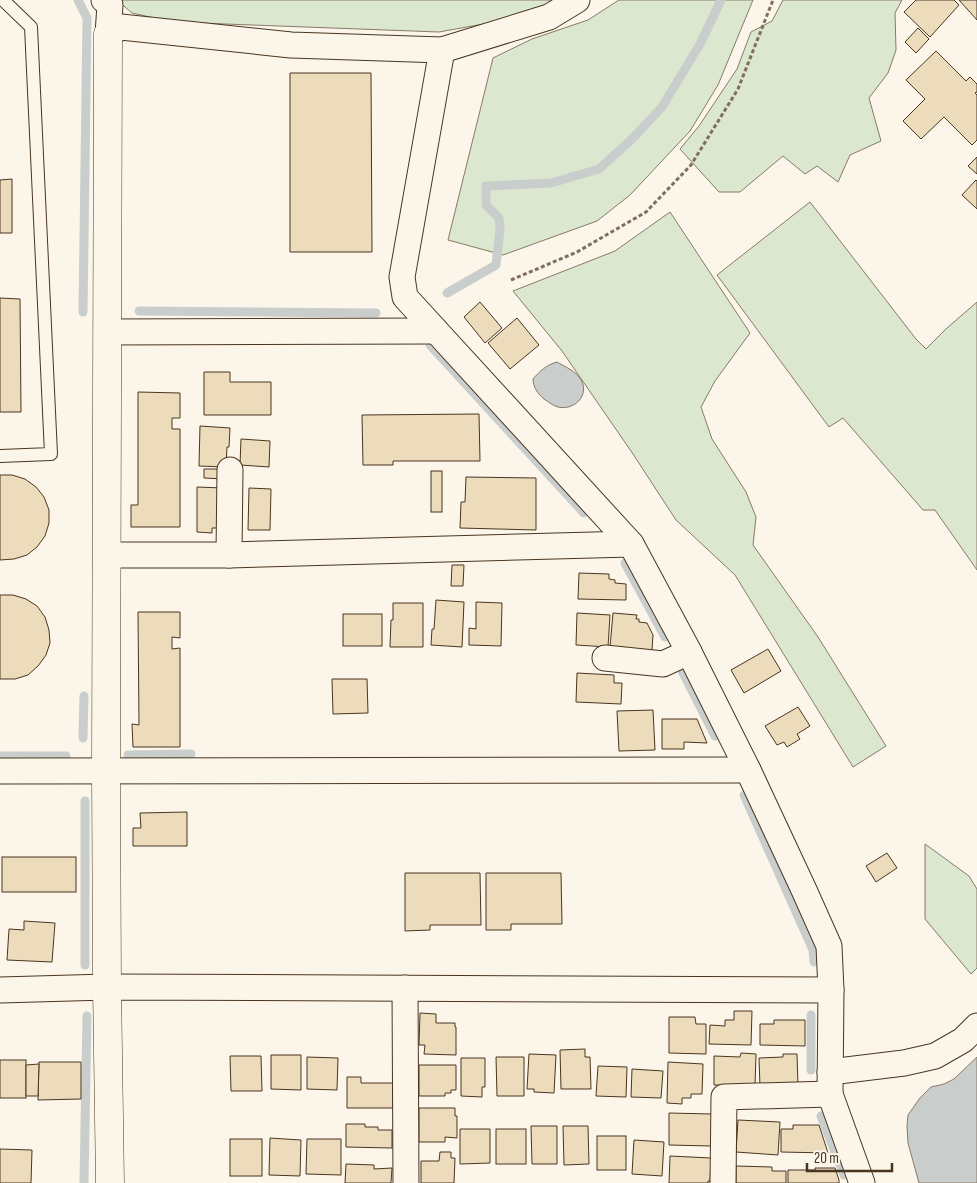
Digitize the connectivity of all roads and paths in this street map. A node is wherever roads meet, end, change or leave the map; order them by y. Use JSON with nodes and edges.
{"nodes":[{"id":1,"x":3,"y":0,"type":"edge"},
{"id":2,"x":104,"y":0,"type":"edge"},
{"id":3,"x":577,"y":0,"type":"edge"},
{"id":4,"x":773,"y":0,"type":"edge"},
{"id":5,"x":108,"y":34,"type":"junction"},
{"id":6,"x":442,"y":50,"type":"junction"},
{"id":7,"x":510,"y":280,"type":"dead end"},
{"id":8,"x":436,"y":331,"type":"junction"},
{"id":9,"x":108,"y":332,"type":"junction"},
{"id":10,"x":0,"y":456,"type":"edge"},
{"id":11,"x":230,"y":470,"type":"dead end"},
{"id":12,"x":632,"y":544,"type":"junction"},
{"id":13,"x":106,"y":555,"type":"junction"},
{"id":14,"x":229,"y":555,"type":"junction"},
{"id":15,"x":689,"y":652,"type":"junction"},
{"id":16,"x":605,"y":658,"type":"dead end"},
{"id":17,"x":106,"y":770,"type":"junction"},
{"id":18,"x":748,"y":770,"type":"junction"},
{"id":19,"x":0,"y":771,"type":"edge"},
{"id":20,"x":107,"y":986,"type":"junction"},
{"id":21,"x":405,"y":988,"type":"junction"},
{"id":22,"x":0,"y":990,"type":"edge"},
{"id":23,"x":831,"y":990,"type":"junction"},
{"id":24,"x":977,"y":1026,"type":"edge"},
{"id":25,"x":830,"y":1083,"type":"junction"},
{"id":26,"x":110,"y":1183,"type":"edge"},
{"id":27,"x":406,"y":1183,"type":"edge"},
{"id":28,"x":723,"y":1183,"type":"edge"},
{"id":29,"x":862,"y":1183,"type":"edge"}],
"edges":[{"from":1,"to":10,"type":"lane"},
{"from":2,"to":5,"type":"street"},
{"from":3,"to":6,"type":"street"},
{"from":4,"to":7,"type":"path"},
{"from":5,"to":6,"type":"street"},
{"from":5,"to":9,"type":"street"},
{"from":6,"to":8,"type":"street"},
{"from":8,"to":9,"type":"street"},
{"from":8,"to":12,"type":"street"},
{"from":9,"to":13,"type":"street"},
{"from":11,"to":14,"type":"street"},
{"from":12,"to":14,"type":"street"},
{"from":12,"to":15,"type":"street"},
{"from":13,"to":14,"type":"street"},
{"from":13,"to":17,"type":"street"},
{"from":15,"to":16,"type":"street"},
{"from":15,"to":18,"type":"street"},
{"from":17,"to":18,"type":"street"},
{"from":17,"to":19,"type":"street"},
{"from":17,"to":20,"type":"street"},
{"from":18,"to":23,"type":"street"},
{"from":20,"to":21,"type":"street"},
{"from":20,"to":22,"type":"street"},
{"from":20,"to":26,"type":"street"},
{"from":21,"to":23,"type":"street"},
{"from":21,"to":27,"type":"street"},
{"from":23,"to":25,"type":"street"},
{"from":24,"to":25,"type":"street"},
{"from":25,"to":28,"type":"street"},
{"from":25,"to":29,"type":"street"}]}
